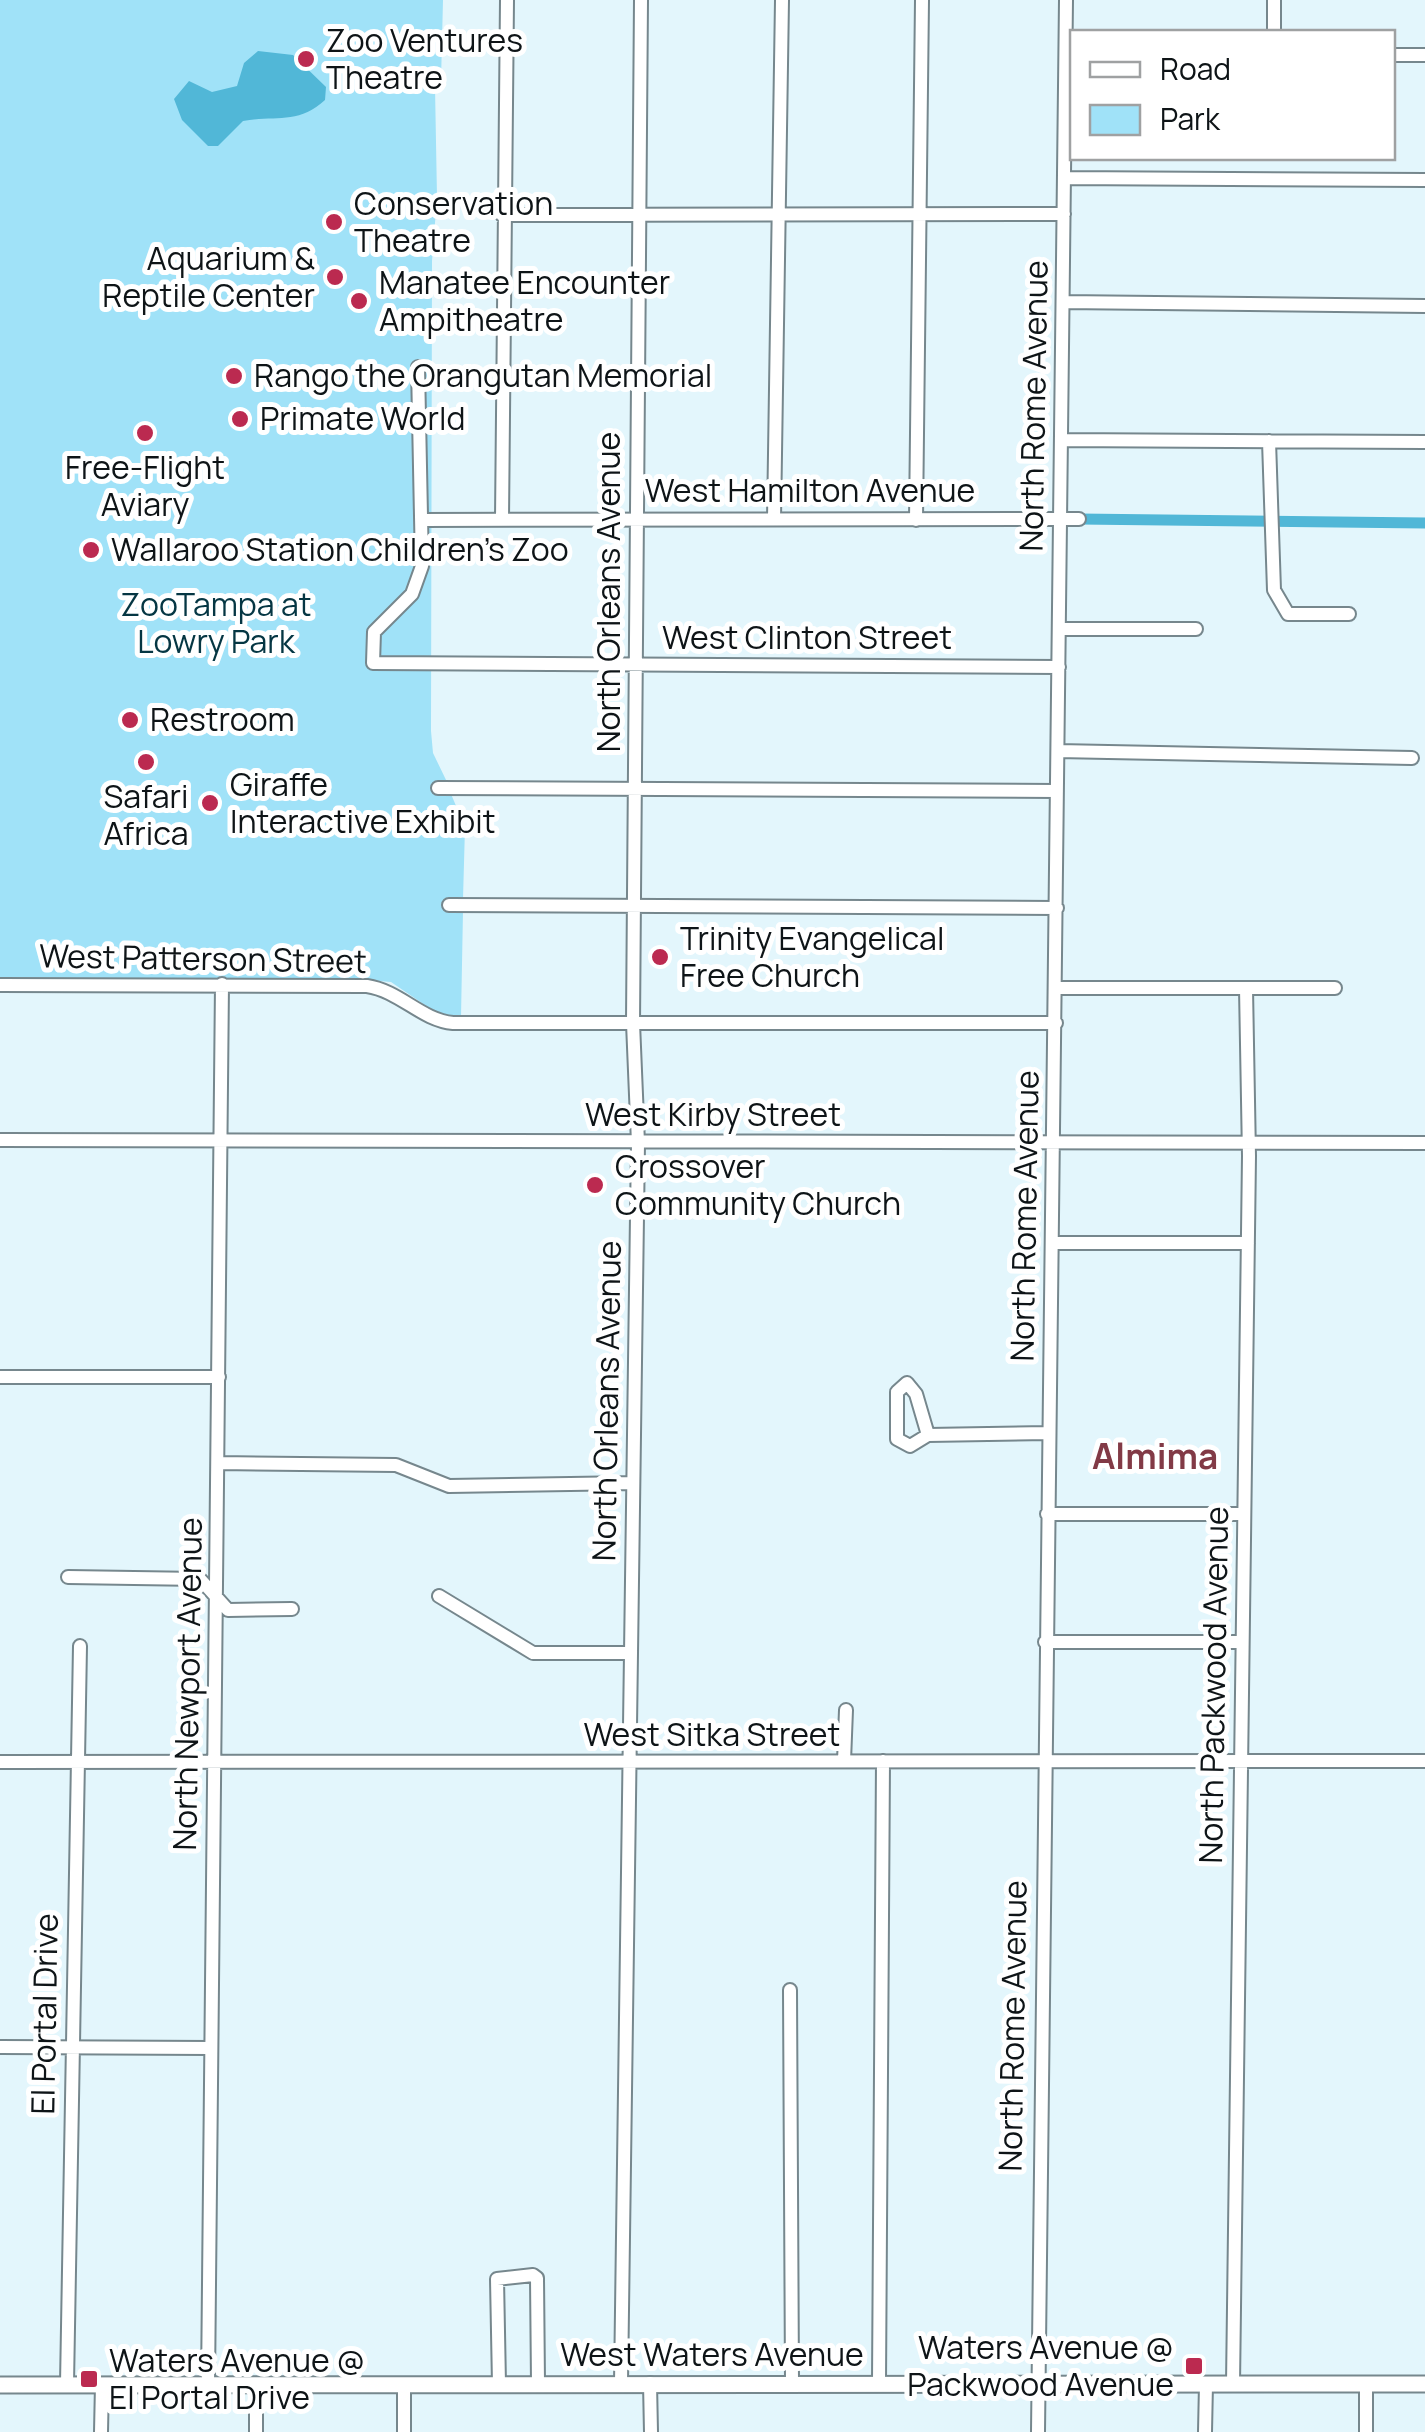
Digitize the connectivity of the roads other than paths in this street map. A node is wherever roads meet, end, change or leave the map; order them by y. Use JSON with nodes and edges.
{"nodes":[{"id":1,"x":507,"y":0,"type":"edge"},
{"id":2,"x":641,"y":0,"type":"edge"},
{"id":3,"x":782,"y":0,"type":"edge"},
{"id":4,"x":922,"y":0,"type":"edge"},
{"id":5,"x":1066,"y":0,"type":"edge"},
{"id":6,"x":1274,"y":0,"type":"edge"},
{"id":7,"x":1274,"y":30,"type":"edge"},
{"id":8,"x":1069,"y":53,"type":"edge"},
{"id":9,"x":1425,"y":54,"type":"edge"},
{"id":10,"x":1395,"y":55,"type":"edge"},
{"id":11,"x":1064,"y":178,"type":"junction"},
{"id":12,"x":1425,"y":180,"type":"edge"},
{"id":13,"x":502,"y":214,"type":"junction"},
{"id":14,"x":920,"y":214,"type":"junction"},
{"id":15,"x":1064,"y":214,"type":"junction"},
{"id":16,"x":638,"y":215,"type":"junction"},
{"id":17,"x":779,"y":215,"type":"junction"},
{"id":18,"x":1062,"y":302,"type":"junction"},
{"id":19,"x":1425,"y":306,"type":"edge"},
{"id":20,"x":418,"y":367,"type":"dead end"},
{"id":21,"x":1061,"y":440,"type":"junction"},
{"id":22,"x":1270,"y":442,"type":"junction"},
{"id":23,"x":1425,"y":442,"type":"edge"},
{"id":24,"x":502,"y":518,"type":"junction"},
{"id":25,"x":634,"y":518,"type":"junction"},
{"id":26,"x":774,"y":518,"type":"junction"},
{"id":27,"x":1079,"y":519,"type":"dead end"},
{"id":28,"x":421,"y":520,"type":"junction"},
{"id":29,"x":916,"y":520,"type":"junction"},
{"id":30,"x":1060,"y":520,"type":"junction"},
{"id":31,"x":1349,"y":614,"type":"dead end"},
{"id":32,"x":1196,"y":628,"type":"dead end"},
{"id":33,"x":1060,"y":629,"type":"junction"},
{"id":34,"x":636,"y":664,"type":"junction"},
{"id":35,"x":1060,"y":667,"type":"junction"},
{"id":36,"x":1058,"y":751,"type":"junction"},
{"id":37,"x":1412,"y":758,"type":"dead end"},
{"id":38,"x":438,"y":788,"type":"dead end"},
{"id":39,"x":637,"y":788,"type":"junction"},
{"id":40,"x":1057,"y":791,"type":"junction"},
{"id":41,"x":636,"y":902,"type":"junction"},
{"id":42,"x":449,"y":905,"type":"dead end"},
{"id":43,"x":1056,"y":908,"type":"junction"},
{"id":44,"x":222,"y":984,"type":"junction"},
{"id":45,"x":0,"y":985,"type":"edge"},
{"id":46,"x":1056,"y":988,"type":"junction"},
{"id":47,"x":1246,"y":988,"type":"junction"},
{"id":48,"x":1335,"y":988,"type":"dead end"},
{"id":49,"x":634,"y":1023,"type":"junction"},
{"id":50,"x":1056,"y":1023,"type":"junction"},
{"id":51,"x":0,"y":1140,"type":"edge"},
{"id":52,"x":222,"y":1140,"type":"junction"},
{"id":53,"x":638,"y":1142,"type":"junction"},
{"id":54,"x":1425,"y":1143,"type":"edge"},
{"id":55,"x":1054,"y":1144,"type":"junction"},
{"id":56,"x":1249,"y":1144,"type":"junction"},
{"id":57,"x":1052,"y":1243,"type":"junction"},
{"id":58,"x":1248,"y":1243,"type":"junction"},
{"id":59,"x":0,"y":1377,"type":"edge"},
{"id":60,"x":220,"y":1377,"type":"junction"},
{"id":61,"x":1048,"y":1433,"type":"junction"},
{"id":62,"x":928,"y":1435,"type":"junction"},
{"id":63,"x":218,"y":1463,"type":"junction"},
{"id":64,"x":632,"y":1483,"type":"junction"},
{"id":65,"x":1047,"y":1514,"type":"junction"},
{"id":66,"x":1244,"y":1514,"type":"junction"},
{"id":67,"x":68,"y":1577,"type":"dead end"},
{"id":68,"x":438,"y":1596,"type":"dead end"},
{"id":69,"x":217,"y":1601,"type":"junction"},
{"id":70,"x":292,"y":1609,"type":"dead end"},
{"id":71,"x":1045,"y":1642,"type":"junction"},
{"id":72,"x":1242,"y":1642,"type":"junction"},
{"id":73,"x":80,"y":1646,"type":"dead end"},
{"id":74,"x":630,"y":1654,"type":"junction"},
{"id":75,"x":846,"y":1710,"type":"dead end"},
{"id":76,"x":1240,"y":1759,"type":"junction"},
{"id":77,"x":1044,"y":1760,"type":"junction"},
{"id":78,"x":1425,"y":1760,"type":"edge"},
{"id":79,"x":844,"y":1761,"type":"junction"},
{"id":80,"x":882,"y":1761,"type":"junction"},
{"id":81,"x":0,"y":1762,"type":"edge"},
{"id":82,"x":77,"y":1762,"type":"junction"},
{"id":83,"x":629,"y":1763,"type":"junction"},
{"id":84,"x":214,"y":1764,"type":"junction"},
{"id":85,"x":790,"y":1990,"type":"dead end"},
{"id":86,"x":0,"y":2048,"type":"edge"},
{"id":87,"x":72,"y":2048,"type":"junction"},
{"id":88,"x":211,"y":2048,"type":"junction"},
{"id":89,"x":792,"y":2382,"type":"junction"},
{"id":90,"x":879,"y":2382,"type":"junction"},
{"id":91,"x":538,"y":2383,"type":"junction"},
{"id":92,"x":620,"y":2383,"type":"junction"},
{"id":93,"x":650,"y":2383,"type":"junction"},
{"id":94,"x":1036,"y":2383,"type":"junction"},
{"id":95,"x":67,"y":2384,"type":"junction"},
{"id":96,"x":102,"y":2384,"type":"junction"},
{"id":97,"x":208,"y":2384,"type":"junction"},
{"id":98,"x":256,"y":2384,"type":"junction"},
{"id":99,"x":404,"y":2384,"type":"junction"},
{"id":100,"x":500,"y":2384,"type":"junction"},
{"id":101,"x":1206,"y":2384,"type":"junction"},
{"id":102,"x":1233,"y":2384,"type":"junction"},
{"id":103,"x":1366,"y":2384,"type":"junction"},
{"id":104,"x":1425,"y":2384,"type":"edge"},
{"id":105,"x":0,"y":2385,"type":"edge"},
{"id":106,"x":102,"y":2432,"type":"edge"},
{"id":107,"x":256,"y":2432,"type":"edge"},
{"id":108,"x":404,"y":2432,"type":"edge"},
{"id":109,"x":650,"y":2432,"type":"edge"},
{"id":110,"x":1038,"y":2432,"type":"edge"},
{"id":111,"x":1205,"y":2432,"type":"edge"},
{"id":112,"x":1366,"y":2432,"type":"edge"}],
"edges":[{"from":1,"to":13,"type":"street"},
{"from":2,"to":16,"type":"street","name":"North Orleans Avenue"},
{"from":3,"to":17,"type":"street"},
{"from":4,"to":14,"type":"street"},
{"from":5,"to":8,"type":"street","name":"North Rome Avenue"},
{"from":6,"to":7,"type":"street"},
{"from":8,"to":11,"type":"street","name":"North Rome Avenue"},
{"from":9,"to":10,"type":"street"},
{"from":11,"to":12,"type":"street"},
{"from":11,"to":15,"type":"street","name":"North Rome Avenue"},
{"from":13,"to":16,"type":"street"},
{"from":13,"to":24,"type":"street"},
{"from":14,"to":15,"type":"street"},
{"from":14,"to":17,"type":"street"},
{"from":14,"to":29,"type":"street"},
{"from":15,"to":18,"type":"street","name":"North Rome Avenue"},
{"from":16,"to":17,"type":"street"},
{"from":16,"to":25,"type":"street","name":"North Orleans Avenue"},
{"from":17,"to":26,"type":"street"},
{"from":18,"to":19,"type":"street"},
{"from":18,"to":21,"type":"street","name":"North Rome Avenue"},
{"from":20,"to":28,"type":"street"},
{"from":21,"to":22,"type":"street"},
{"from":21,"to":30,"type":"street","name":"North Rome Avenue"},
{"from":22,"to":23,"type":"street"},
{"from":22,"to":31,"type":"street"},
{"from":24,"to":25,"type":"street","name":"West Hamilton Avenue"},
{"from":24,"to":28,"type":"street","name":"West Hamilton Avenue"},
{"from":25,"to":26,"type":"street","name":"West Hamilton Avenue"},
{"from":25,"to":34,"type":"street","name":"North Orleans Avenue"},
{"from":26,"to":29,"type":"street","name":"West Hamilton Avenue"},
{"from":27,"to":30,"type":"street","name":"West Hamilton Avenue"},
{"from":28,"to":34,"type":"street","name":"West Clinton Street"},
{"from":29,"to":30,"type":"street","name":"West Hamilton Avenue"},
{"from":30,"to":33,"type":"street","name":"North Rome Avenue"},
{"from":32,"to":33,"type":"street"},
{"from":33,"to":35,"type":"street","name":"North Rome Avenue"},
{"from":34,"to":35,"type":"street","name":"West Clinton Street"},
{"from":34,"to":39,"type":"street","name":"North Orleans Avenue"},
{"from":35,"to":36,"type":"street","name":"North Rome Avenue"},
{"from":36,"to":37,"type":"street"},
{"from":36,"to":40,"type":"street","name":"North Rome Avenue"},
{"from":38,"to":39,"type":"street"},
{"from":39,"to":40,"type":"street"},
{"from":39,"to":41,"type":"street","name":"North Orleans Avenue"},
{"from":40,"to":43,"type":"street","name":"North Rome Avenue"},
{"from":41,"to":42,"type":"street"},
{"from":41,"to":43,"type":"street"},
{"from":41,"to":49,"type":"street","name":"North Orleans Avenue"},
{"from":43,"to":46,"type":"street","name":"North Rome Avenue"},
{"from":44,"to":45,"type":"street","name":"West Patterson Street"},
{"from":44,"to":49,"type":"street","name":"West Patterson Street"},
{"from":44,"to":52,"type":"street","name":"North Newport Avenue"},
{"from":46,"to":47,"type":"street"},
{"from":46,"to":50,"type":"street","name":"North Rome Avenue"},
{"from":47,"to":48,"type":"street"},
{"from":47,"to":56,"type":"street","name":"North Packwood Avenue"},
{"from":49,"to":50,"type":"street","name":"West Patterson Street"},
{"from":49,"to":53,"type":"street","name":"North Orleans Avenue"},
{"from":50,"to":55,"type":"street","name":"North Rome Avenue"},
{"from":51,"to":52,"type":"street","name":"West Kirby Street"},
{"from":52,"to":53,"type":"street","name":"West Kirby Street"},
{"from":52,"to":60,"type":"street","name":"North Newport Avenue"},
{"from":53,"to":55,"type":"street","name":"West Kirby Street"},
{"from":53,"to":64,"type":"street","name":"North Orleans Avenue"},
{"from":54,"to":56,"type":"street","name":"West Kirby Street"},
{"from":55,"to":56,"type":"street","name":"West Kirby Street"},
{"from":55,"to":57,"type":"street","name":"North Rome Avenue"},
{"from":56,"to":58,"type":"street","name":"North Packwood Avenue"},
{"from":57,"to":58,"type":"street"},
{"from":57,"to":61,"type":"street","name":"North Rome Avenue"},
{"from":58,"to":66,"type":"street","name":"North Packwood Avenue"},
{"from":59,"to":60,"type":"street"},
{"from":60,"to":63,"type":"street","name":"North Newport Avenue"},
{"from":61,"to":62,"type":"street"},
{"from":61,"to":65,"type":"street","name":"North Rome Avenue"},
{"from":62,"to":62,"type":"street"},
{"from":63,"to":64,"type":"street"},
{"from":63,"to":69,"type":"street","name":"North Newport Avenue"},
{"from":64,"to":74,"type":"street","name":"North Orleans Avenue"},
{"from":65,"to":66,"type":"street"},
{"from":65,"to":71,"type":"street","name":"North Rome Avenue"},
{"from":66,"to":72,"type":"street","name":"North Packwood Avenue"},
{"from":67,"to":69,"type":"street"},
{"from":68,"to":74,"type":"street"},
{"from":69,"to":70,"type":"street"},
{"from":69,"to":84,"type":"street","name":"North Newport Avenue"},
{"from":71,"to":72,"type":"street"},
{"from":71,"to":77,"type":"street","name":"North Rome Avenue"},
{"from":72,"to":76,"type":"street","name":"North Packwood Avenue"},
{"from":73,"to":82,"type":"street","name":"El Portal Drive"},
{"from":74,"to":83,"type":"street","name":"North Orleans Avenue"},
{"from":75,"to":79,"type":"street"},
{"from":76,"to":77,"type":"street","name":"West Sitka Street"},
{"from":76,"to":78,"type":"street","name":"West Sitka Street"},
{"from":76,"to":102,"type":"street","name":"North Packwood Avenue"},
{"from":77,"to":80,"type":"street","name":"West Sitka Street"},
{"from":77,"to":94,"type":"street","name":"North Rome Avenue"},
{"from":79,"to":80,"type":"street","name":"West Sitka Street"},
{"from":79,"to":83,"type":"street","name":"West Sitka Street"},
{"from":80,"to":90,"type":"street"},
{"from":81,"to":82,"type":"street","name":"West Sitka Street"},
{"from":82,"to":84,"type":"street","name":"West Sitka Street"},
{"from":82,"to":87,"type":"street","name":"El Portal Drive"},
{"from":83,"to":84,"type":"street","name":"West Sitka Street"},
{"from":83,"to":92,"type":"street","name":"North Orleans Avenue"},
{"from":84,"to":88,"type":"street","name":"North Newport Avenue"},
{"from":85,"to":89,"type":"street"},
{"from":86,"to":87,"type":"street"},
{"from":87,"to":88,"type":"street"},
{"from":87,"to":95,"type":"street","name":"El Portal Drive"},
{"from":88,"to":97,"type":"street","name":"North Newport Avenue"},
{"from":89,"to":90,"type":"main road","name":"West Waters Avenue"},
{"from":89,"to":93,"type":"main road","name":"West Waters Avenue"},
{"from":90,"to":94,"type":"main road","name":"West Waters Avenue"},
{"from":91,"to":92,"type":"main road","name":"West Waters Avenue"},
{"from":91,"to":100,"type":"main road","name":"West Waters Avenue"},
{"from":91,"to":100,"type":"street"},
{"from":92,"to":93,"type":"main road","name":"West Waters Avenue"},
{"from":93,"to":109,"type":"street"},
{"from":94,"to":101,"type":"main road","name":"West Waters Avenue"},
{"from":94,"to":110,"type":"street","name":"North Rome Avenue"},
{"from":95,"to":96,"type":"main road","name":"West Waters Avenue"},
{"from":95,"to":105,"type":"main road","name":"West Waters Avenue"},
{"from":96,"to":97,"type":"main road","name":"West Waters Avenue"},
{"from":96,"to":106,"type":"street"},
{"from":97,"to":98,"type":"main road","name":"West Waters Avenue"},
{"from":98,"to":99,"type":"main road","name":"West Waters Avenue"},
{"from":98,"to":107,"type":"street"},
{"from":99,"to":100,"type":"main road","name":"West Waters Avenue"},
{"from":99,"to":108,"type":"street"},
{"from":101,"to":102,"type":"main road","name":"West Waters Avenue"},
{"from":101,"to":111,"type":"street"},
{"from":102,"to":103,"type":"main road","name":"West Waters Avenue"},
{"from":103,"to":104,"type":"main road","name":"West Waters Avenue"},
{"from":103,"to":112,"type":"street"}]}
